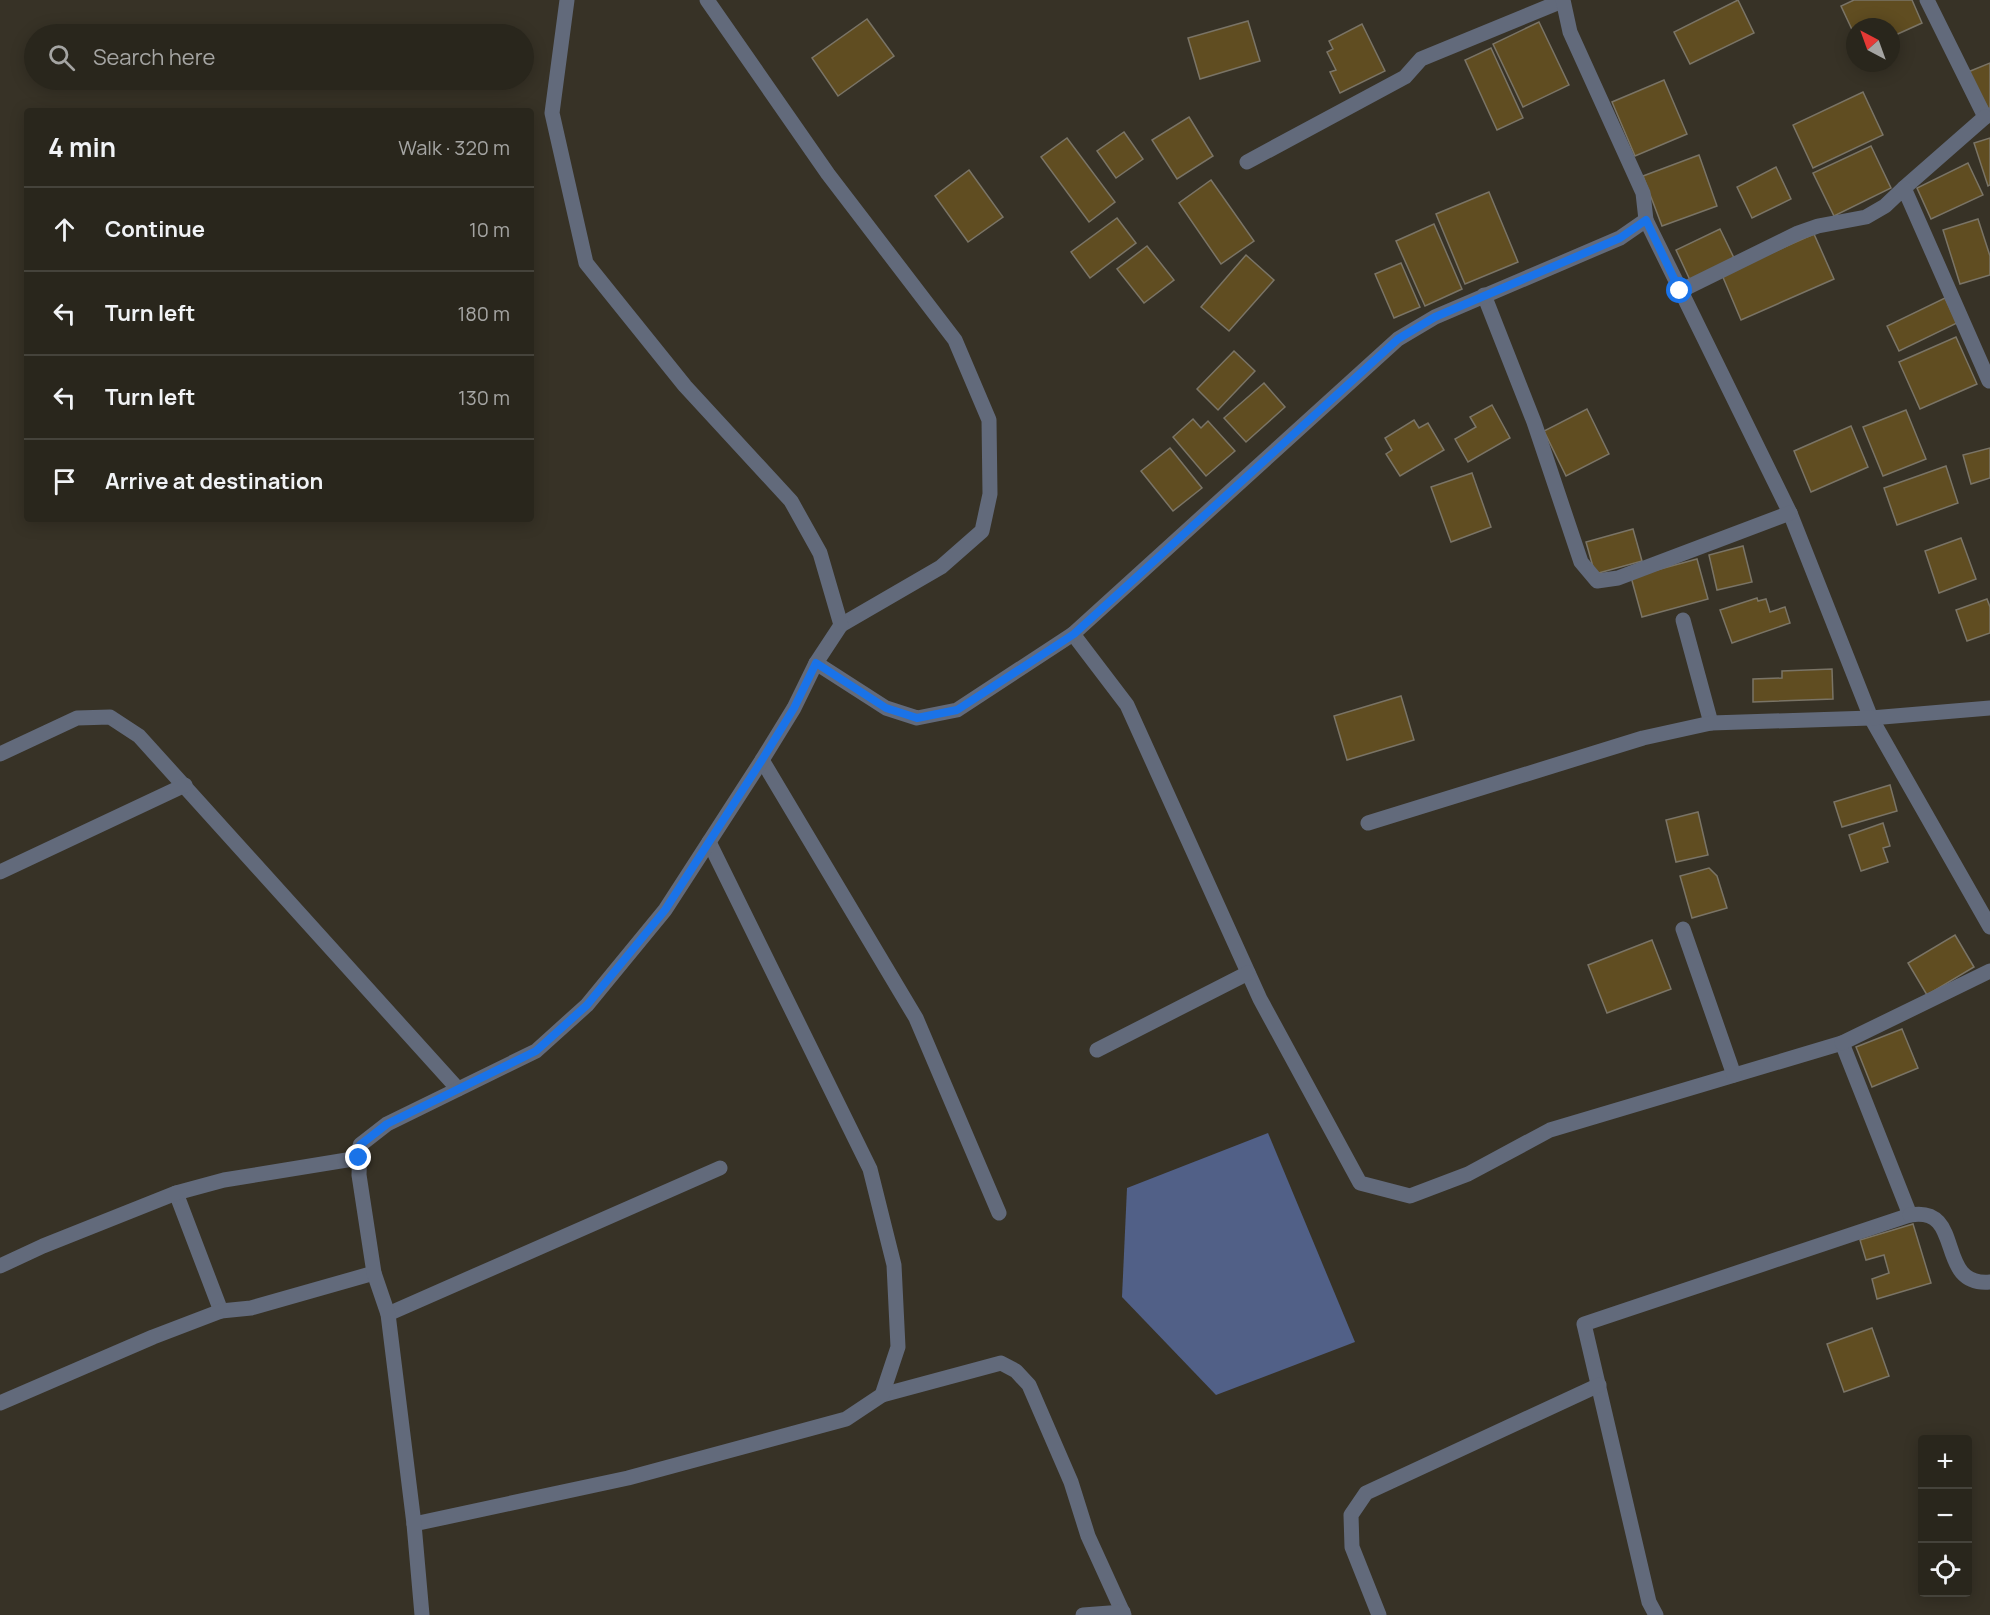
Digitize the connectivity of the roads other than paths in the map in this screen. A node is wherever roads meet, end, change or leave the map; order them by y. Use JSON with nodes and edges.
{"nodes":[{"id":1,"x":567,"y":0,"type":"edge"},
{"id":2,"x":707,"y":0,"type":"edge"},
{"id":3,"x":1562,"y":0,"type":"edge"},
{"id":4,"x":1927,"y":0,"type":"edge"},
{"id":5,"x":1988,"y":116,"type":"edge"},
{"id":6,"x":1247,"y":162,"type":"dead end"},
{"id":7,"x":1904,"y":188,"type":"junction"},
{"id":8,"x":1646,"y":220,"type":"junction"},
{"id":9,"x":1680,"y":291,"type":"junction"},
{"id":10,"x":1484,"y":295,"type":"junction"},
{"id":11,"x":1989,"y":381,"type":"edge"},
{"id":12,"x":1790,"y":513,"type":"junction"},
{"id":13,"x":1683,"y":620,"type":"dead end"},
{"id":14,"x":842,"y":625,"type":"junction"},
{"id":15,"x":1074,"y":634,"type":"junction"},
{"id":16,"x":816,"y":663,"type":"junction"},
{"id":17,"x":1990,"y":708,"type":"edge"},
{"id":18,"x":1871,"y":718,"type":"junction"},
{"id":19,"x":1711,"y":723,"type":"junction"},
{"id":20,"x":0,"y":754,"type":"edge"},
{"id":21,"x":762,"y":760,"type":"junction"},
{"id":22,"x":184,"y":785,"type":"junction"},
{"id":23,"x":1368,"y":823,"type":"dead end"},
{"id":24,"x":709,"y":842,"type":"junction"},
{"id":25,"x":0,"y":872,"type":"edge"},
{"id":26,"x":1990,"y":927,"type":"edge"},
{"id":27,"x":1683,"y":929,"type":"dead end"},
{"id":28,"x":1990,"y":971,"type":"edge"},
{"id":29,"x":1248,"y":973,"type":"junction"},
{"id":30,"x":1842,"y":1043,"type":"junction"},
{"id":31,"x":1097,"y":1050,"type":"dead end"},
{"id":32,"x":1734,"y":1075,"type":"junction"},
{"id":33,"x":458,"y":1089,"type":"junction"},
{"id":34,"x":359,"y":1158,"type":"junction"},
{"id":35,"x":720,"y":1168,"type":"dead end"},
{"id":36,"x":176,"y":1193,"type":"junction"},
{"id":37,"x":999,"y":1213,"type":"dead end"},
{"id":38,"x":1910,"y":1215,"type":"junction"},
{"id":39,"x":0,"y":1266,"type":"edge"},
{"id":40,"x":374,"y":1273,"type":"junction"},
{"id":41,"x":1990,"y":1282,"type":"edge"},
{"id":42,"x":221,"y":1311,"type":"junction"},
{"id":43,"x":388,"y":1314,"type":"junction"},
{"id":44,"x":1599,"y":1385,"type":"junction"},
{"id":45,"x":882,"y":1395,"type":"junction"},
{"id":46,"x":0,"y":1403,"type":"edge"},
{"id":47,"x":414,"y":1524,"type":"junction"},
{"id":48,"x":1124,"y":1613,"type":"edge"},
{"id":49,"x":422,"y":1615,"type":"edge"},
{"id":50,"x":1083,"y":1615,"type":"edge"},
{"id":51,"x":1379,"y":1615,"type":"edge"},
{"id":52,"x":1656,"y":1615,"type":"edge"}],
"edges":[{"from":1,"to":14,"type":"street"},
{"from":2,"to":14,"type":"street"},
{"from":3,"to":6,"type":"street"},
{"from":3,"to":8,"type":"street"},
{"from":4,"to":5,"type":"street"},
{"from":5,"to":7,"type":"street"},
{"from":7,"to":9,"type":"street"},
{"from":7,"to":11,"type":"street"},
{"from":8,"to":9,"type":"street"},
{"from":8,"to":10,"type":"street"},
{"from":9,"to":12,"type":"street"},
{"from":10,"to":12,"type":"street"},
{"from":10,"to":15,"type":"street"},
{"from":12,"to":18,"type":"street"},
{"from":13,"to":19,"type":"street"},
{"from":14,"to":16,"type":"street"},
{"from":15,"to":16,"type":"street"},
{"from":15,"to":29,"type":"street"},
{"from":16,"to":21,"type":"street"},
{"from":17,"to":18,"type":"street"},
{"from":18,"to":19,"type":"street"},
{"from":18,"to":26,"type":"street"},
{"from":19,"to":23,"type":"street"},
{"from":20,"to":22,"type":"street"},
{"from":21,"to":24,"type":"street"},
{"from":21,"to":37,"type":"street"},
{"from":22,"to":25,"type":"street"},
{"from":22,"to":33,"type":"street"},
{"from":24,"to":33,"type":"street"},
{"from":24,"to":45,"type":"street"},
{"from":27,"to":32,"type":"street"},
{"from":28,"to":30,"type":"street"},
{"from":29,"to":31,"type":"street"},
{"from":29,"to":32,"type":"street"},
{"from":30,"to":32,"type":"street"},
{"from":30,"to":38,"type":"street"},
{"from":33,"to":34,"type":"street"},
{"from":34,"to":36,"type":"street"},
{"from":34,"to":40,"type":"street"},
{"from":35,"to":43,"type":"street"},
{"from":36,"to":39,"type":"street"},
{"from":36,"to":42,"type":"street"},
{"from":38,"to":41,"type":"street"},
{"from":38,"to":44,"type":"street"},
{"from":40,"to":42,"type":"street"},
{"from":40,"to":43,"type":"street"},
{"from":42,"to":46,"type":"street"},
{"from":43,"to":47,"type":"street"},
{"from":44,"to":51,"type":"street"},
{"from":44,"to":52,"type":"street"},
{"from":45,"to":47,"type":"street"},
{"from":45,"to":48,"type":"street"},
{"from":47,"to":49,"type":"street"},
{"from":48,"to":50,"type":"street"}]}
